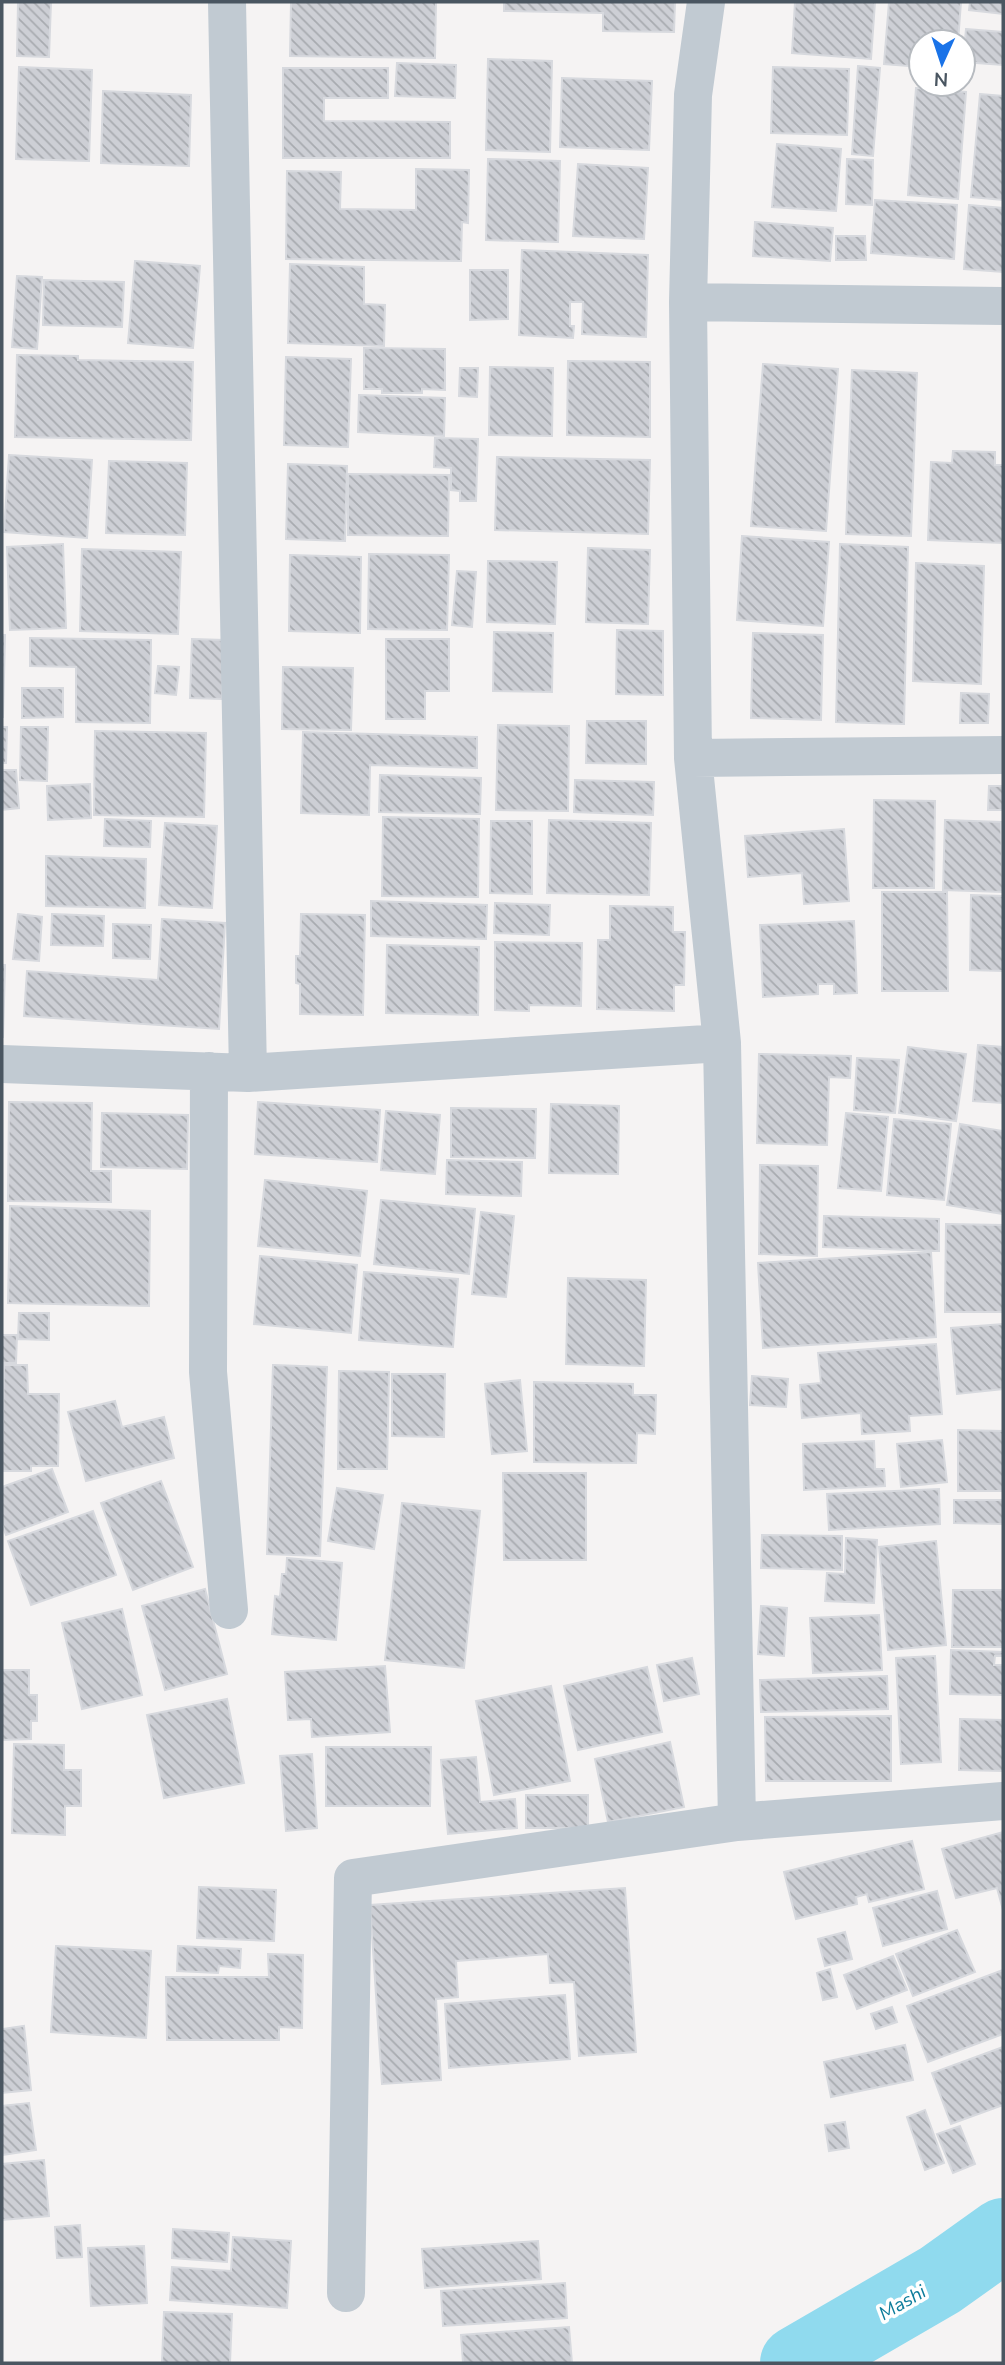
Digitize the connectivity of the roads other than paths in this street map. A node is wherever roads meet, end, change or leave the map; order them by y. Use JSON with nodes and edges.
{"nodes":[{"id":1,"x":227,"y":2,"type":"edge"},
{"id":2,"x":706,"y":2,"type":"edge"},
{"id":3,"x":688,"y":302,"type":"junction"},
{"id":4,"x":1003,"y":306,"type":"edge"},
{"id":5,"x":1003,"y":755,"type":"edge"},
{"id":6,"x":693,"y":758,"type":"junction"},
{"id":7,"x":722,"y":1043,"type":"junction"},
{"id":8,"x":2,"y":1064,"type":"edge"},
{"id":9,"x":209,"y":1071,"type":"junction"},
{"id":10,"x":248,"y":1073,"type":"junction"},
{"id":11,"x":229,"y":1610,"type":"dead end"},
{"id":12,"x":1003,"y":1801,"type":"edge"},
{"id":13,"x":737,"y":1822,"type":"junction"},
{"id":14,"x":345,"y":2293,"type":"dead end"}],
"edges":[{"from":1,"to":10,"type":"street"},
{"from":2,"to":3,"type":"street"},
{"from":3,"to":4,"type":"street"},
{"from":3,"to":6,"type":"street"},
{"from":5,"to":6,"type":"street"},
{"from":6,"to":7,"type":"street"},
{"from":7,"to":10,"type":"street"},
{"from":7,"to":13,"type":"street"},
{"from":8,"to":9,"type":"street"},
{"from":9,"to":10,"type":"street"},
{"from":9,"to":11,"type":"street"},
{"from":12,"to":13,"type":"street"},
{"from":13,"to":14,"type":"street"}]}
